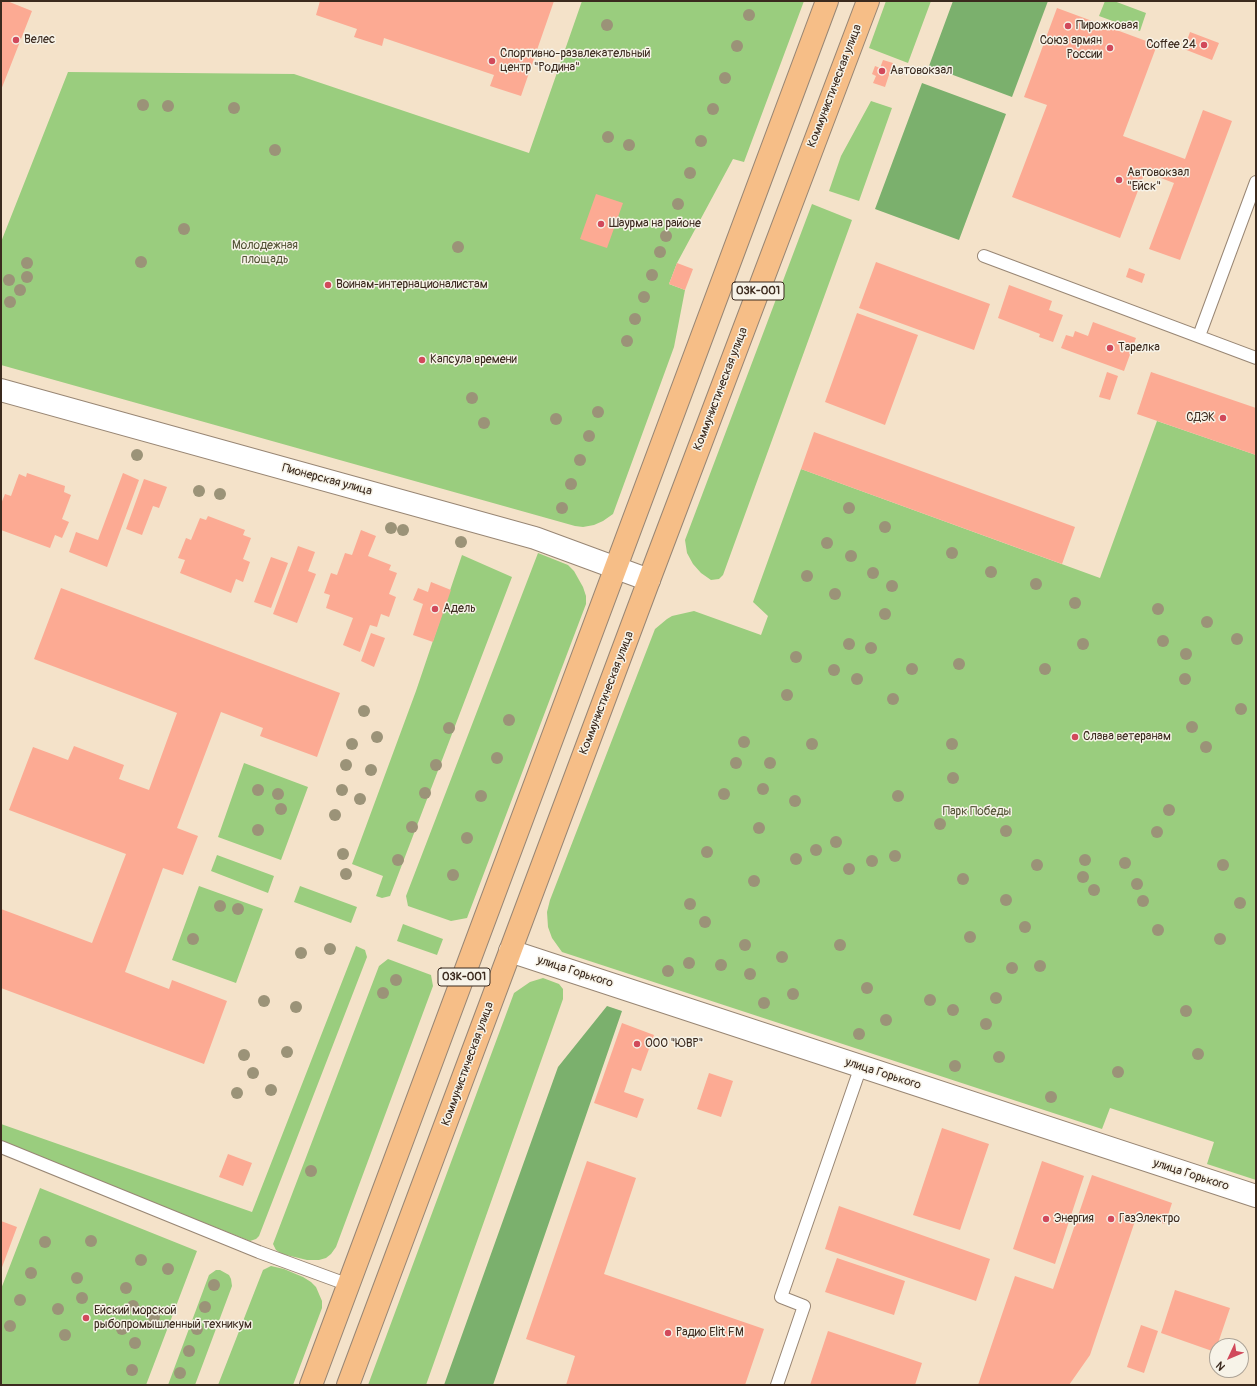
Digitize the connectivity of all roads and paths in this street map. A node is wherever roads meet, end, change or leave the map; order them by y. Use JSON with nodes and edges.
{"nodes":[{"id":1,"x":827,"y":1,"type":"edge"},
{"id":2,"x":868,"y":1,"type":"edge"},
{"id":3,"x":1256,"y":182,"type":"edge"},
{"id":4,"x":984,"y":256,"type":"dead end"},
{"id":5,"x":1198,"y":336,"type":"junction"},
{"id":6,"x":1256,"y":358,"type":"edge"},
{"id":7,"x":1,"y":390,"type":"edge"},
{"id":8,"x":616,"y":568,"type":"junction"},
{"id":9,"x":649,"y":580,"type":"junction"},
{"id":10,"x":510,"y":951,"type":"junction"},
{"id":11,"x":861,"y":1066,"type":"junction"},
{"id":12,"x":1,"y":1147,"type":"edge"},
{"id":13,"x":1256,"y":1196,"type":"edge"},
{"id":14,"x":349,"y":1285,"type":"junction"},
{"id":15,"x":311,"y":1385,"type":"edge"},
{"id":16,"x":348,"y":1385,"type":"edge"},
{"id":17,"x":777,"y":1385,"type":"edge"}],
"edges":[{"from":1,"to":8,"type":"main road","number":"03К-001"},
{"from":2,"to":9,"type":"main road","name":"Коммунистическая улица","number":"03К-001"},
{"from":3,"to":5,"type":"lane"},
{"from":4,"to":5,"type":"lane"},
{"from":5,"to":6,"type":"lane"},
{"from":7,"to":8,"type":"street","name":"Пионерская улица"},
{"from":8,"to":9,"type":"street","name":"Пионерская улица"},
{"from":8,"to":14,"type":"main road","number":"03К-001"},
{"from":9,"to":10,"type":"main road","name":"Коммунистическая улица","number":"03К-001"},
{"from":10,"to":11,"type":"street","name":"улица Горького"},
{"from":10,"to":16,"type":"main road","name":"Коммунистическая улица","number":"03К-001"},
{"from":11,"to":13,"type":"street","name":"улица Горького"},
{"from":11,"to":17,"type":"lane"},
{"from":12,"to":14,"type":"lane"},
{"from":14,"to":15,"type":"main road","number":"03К-001"}]}
